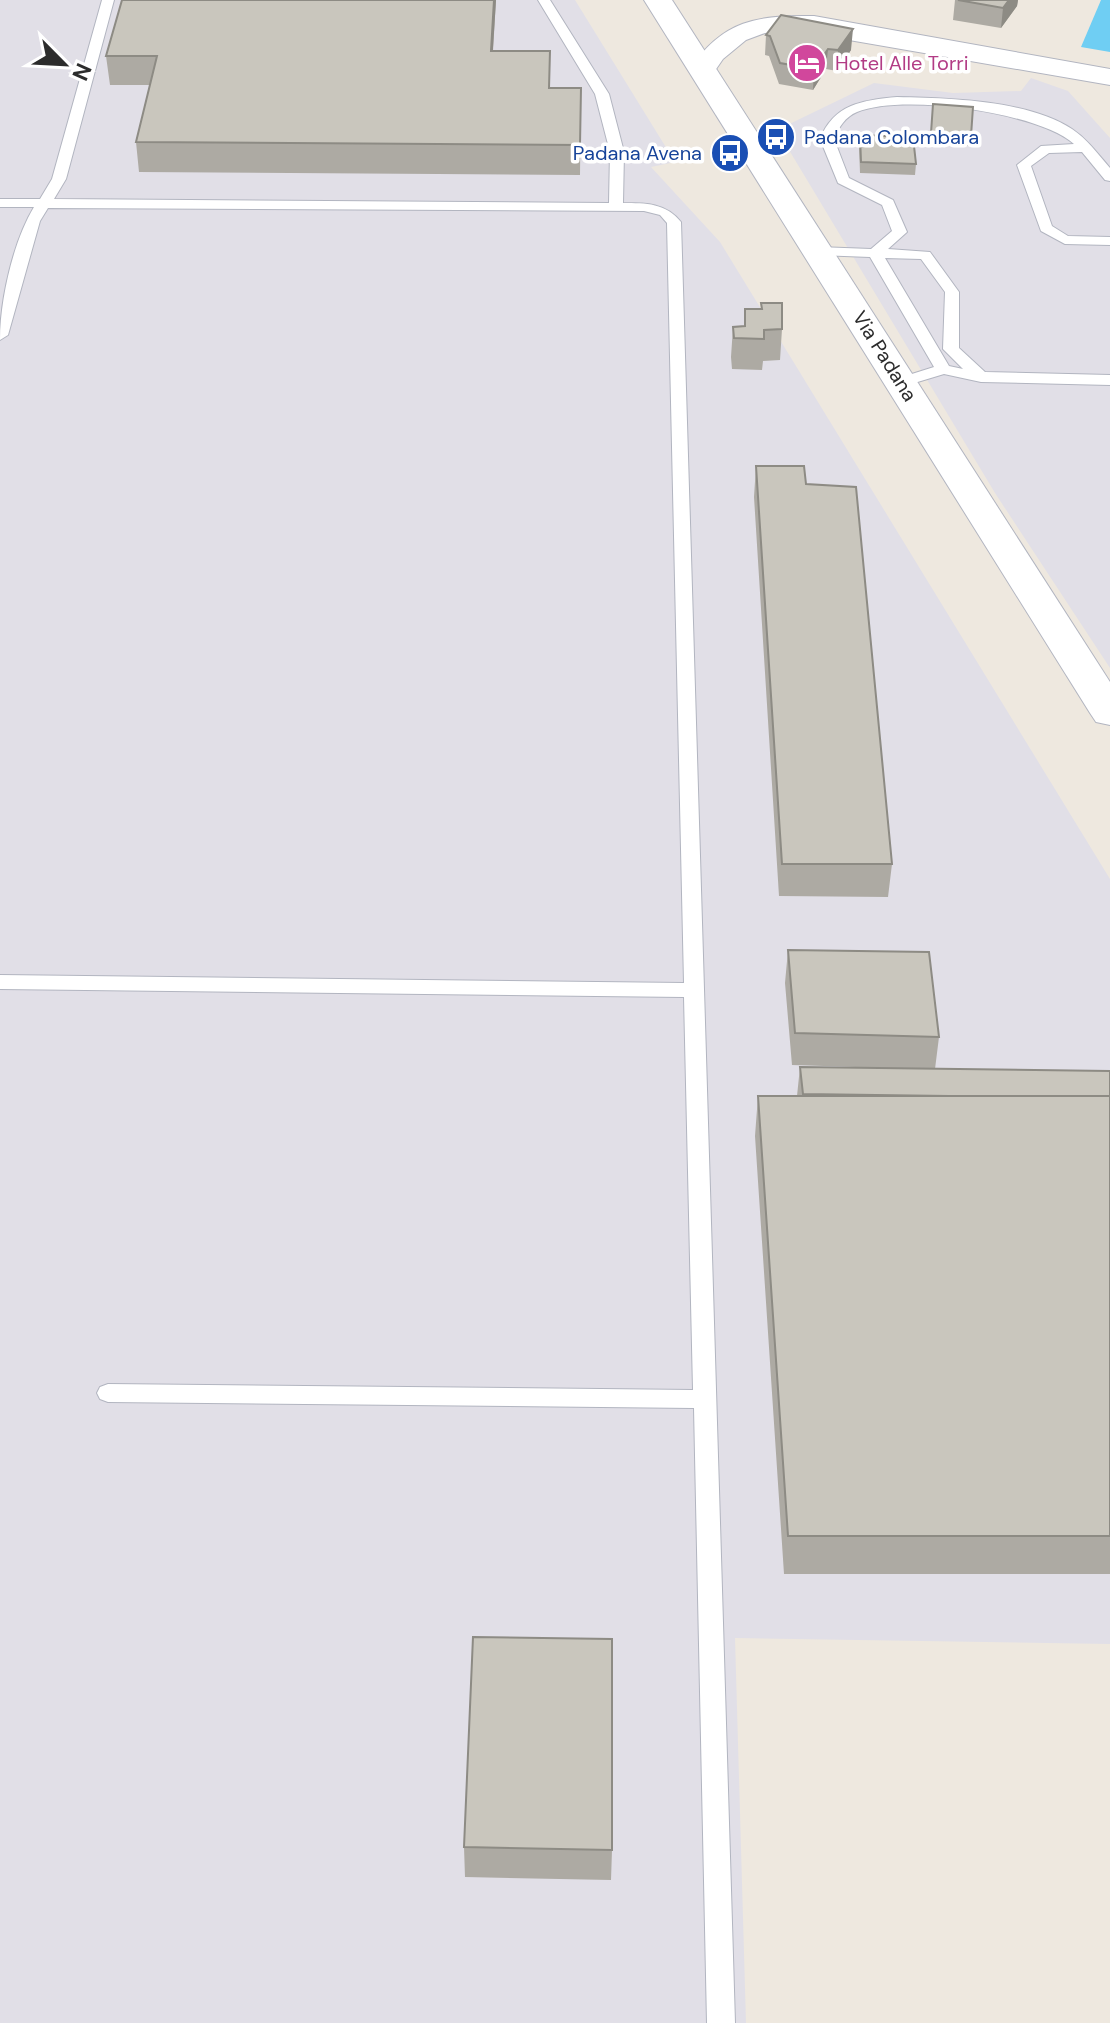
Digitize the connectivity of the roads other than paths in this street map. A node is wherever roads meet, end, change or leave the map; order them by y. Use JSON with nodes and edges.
{"nodes":[{"id":1,"x":108,"y":0,"type":"edge"},
{"id":2,"x":544,"y":0,"type":"edge"},
{"id":3,"x":658,"y":0,"type":"edge"},
{"id":4,"x":782,"y":0,"type":"edge"},
{"id":5,"x":813,"y":4,"type":"edge"},
{"id":6,"x":850,"y":18,"type":"junction"},
{"id":7,"x":1014,"y":61,"type":"junction"},
{"id":8,"x":1070,"y":64,"type":"junction"},
{"id":9,"x":1110,"y":64,"type":"edge"},
{"id":10,"x":703,"y":69,"type":"junction"},
{"id":11,"x":1110,"y":77,"type":"edge"},
{"id":12,"x":1085,"y":148,"type":"junction"},
{"id":13,"x":1110,"y":177,"type":"edge"},
{"id":14,"x":0,"y":203,"type":"edge"},
{"id":15,"x":44,"y":203,"type":"junction"},
{"id":16,"x":616,"y":207,"type":"junction"},
{"id":17,"x":1110,"y":241,"type":"edge"},
{"id":18,"x":818,"y":251,"type":"junction"},
{"id":19,"x":875,"y":253,"type":"junction"},
{"id":20,"x":0,"y":335,"type":"edge"},
{"id":21,"x":943,"y":369,"type":"junction"},
{"id":22,"x":981,"y":377,"type":"junction"},
{"id":23,"x":1110,"y":380,"type":"edge"},
{"id":24,"x":901,"y":382,"type":"junction"},
{"id":25,"x":1110,"y":713,"type":"edge"},
{"id":26,"x":0,"y":982,"type":"edge"},
{"id":27,"x":693,"y":990,"type":"junction"},
{"id":28,"x":108,"y":1393,"type":"dead end"},
{"id":29,"x":705,"y":1399,"type":"junction"},
{"id":30,"x":721,"y":2023,"type":"edge"}],
"edges":[{"from":1,"to":15,"type":"lane"},
{"from":2,"to":16,"type":"lane"},
{"from":3,"to":10,"type":"main road","name":"Via Padana"},
{"from":4,"to":5,"type":"street"},
{"from":5,"to":6,"type":"street"},
{"from":6,"to":7,"type":"street"},
{"from":6,"to":8,"type":"street"},
{"from":7,"to":8,"type":"street"},
{"from":7,"to":10,"type":"street"},
{"from":8,"to":9,"type":"street"},
{"from":8,"to":11,"type":"street"},
{"from":10,"to":18,"type":"main road","name":"Via Padana"},
{"from":12,"to":13,"type":"lane"},
{"from":12,"to":17,"type":"lane"},
{"from":12,"to":19,"type":"lane"},
{"from":14,"to":15,"type":"lane"},
{"from":15,"to":16,"type":"lane"},
{"from":15,"to":20,"type":"lane"},
{"from":16,"to":27,"type":"lane"},
{"from":18,"to":19,"type":"lane"},
{"from":18,"to":24,"type":"main road","name":"Via Padana"},
{"from":19,"to":21,"type":"lane"},
{"from":19,"to":22,"type":"lane"},
{"from":21,"to":22,"type":"lane"},
{"from":21,"to":24,"type":"lane"},
{"from":22,"to":23,"type":"lane"},
{"from":24,"to":25,"type":"main road","name":"Via Padana"},
{"from":26,"to":27,"type":"lane"},
{"from":27,"to":29,"type":"lane"},
{"from":28,"to":29,"type":"lane"},
{"from":29,"to":30,"type":"lane"}]}
